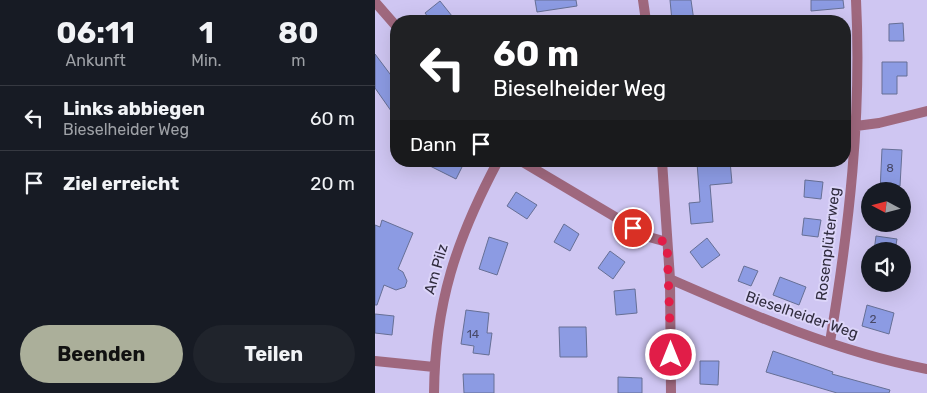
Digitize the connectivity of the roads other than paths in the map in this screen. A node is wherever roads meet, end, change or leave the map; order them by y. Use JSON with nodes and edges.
{"nodes":[{"id":1,"x":643,"y":0,"type":"edge"},
{"id":2,"x":856,"y":0,"type":"edge"},
{"id":3,"x":375,"y":2,"type":"edge"},
{"id":4,"x":645,"y":15,"type":"edge"},
{"id":5,"x":390,"y":19,"type":"edge"},
{"id":6,"x":927,"y":111,"type":"edge"},
{"id":7,"x":857,"y":126,"type":"junction"},
{"id":8,"x":495,"y":167,"type":"edge"},
{"id":9,"x":531,"y":167,"type":"edge"},
{"id":10,"x":662,"y":167,"type":"edge"},
{"id":11,"x":667,"y":242,"type":"junction"},
{"id":12,"x":670,"y":279,"type":"junction"},
{"id":13,"x":830,"y":342,"type":"junction"},
{"id":14,"x":375,"y":360,"type":"edge"},
{"id":15,"x":434,"y":368,"type":"junction"},
{"id":16,"x":927,"y":369,"type":"edge"},
{"id":17,"x":434,"y":393,"type":"edge"},
{"id":18,"x":671,"y":393,"type":"edge"}],
"edges":[{"from":1,"to":4,"type":"street"},
{"from":2,"to":7,"type":"street","name":"Rosenplüterweg"},
{"from":3,"to":5,"type":"street"},
{"from":6,"to":7,"type":"street"},
{"from":7,"to":13,"type":"street","name":"Rosenplüterweg"},
{"from":8,"to":15,"type":"street","name":"Am Pilz"},
{"from":9,"to":11,"type":"street"},
{"from":10,"to":11,"type":"street"},
{"from":11,"to":12,"type":"street"},
{"from":12,"to":13,"type":"street","name":"Bieselheider Weg"},
{"from":12,"to":18,"type":"street"},
{"from":13,"to":16,"type":"street","name":"Bieselheider Weg"},
{"from":14,"to":15,"type":"street"},
{"from":15,"to":17,"type":"street","name":"Am Pilz"}]}
